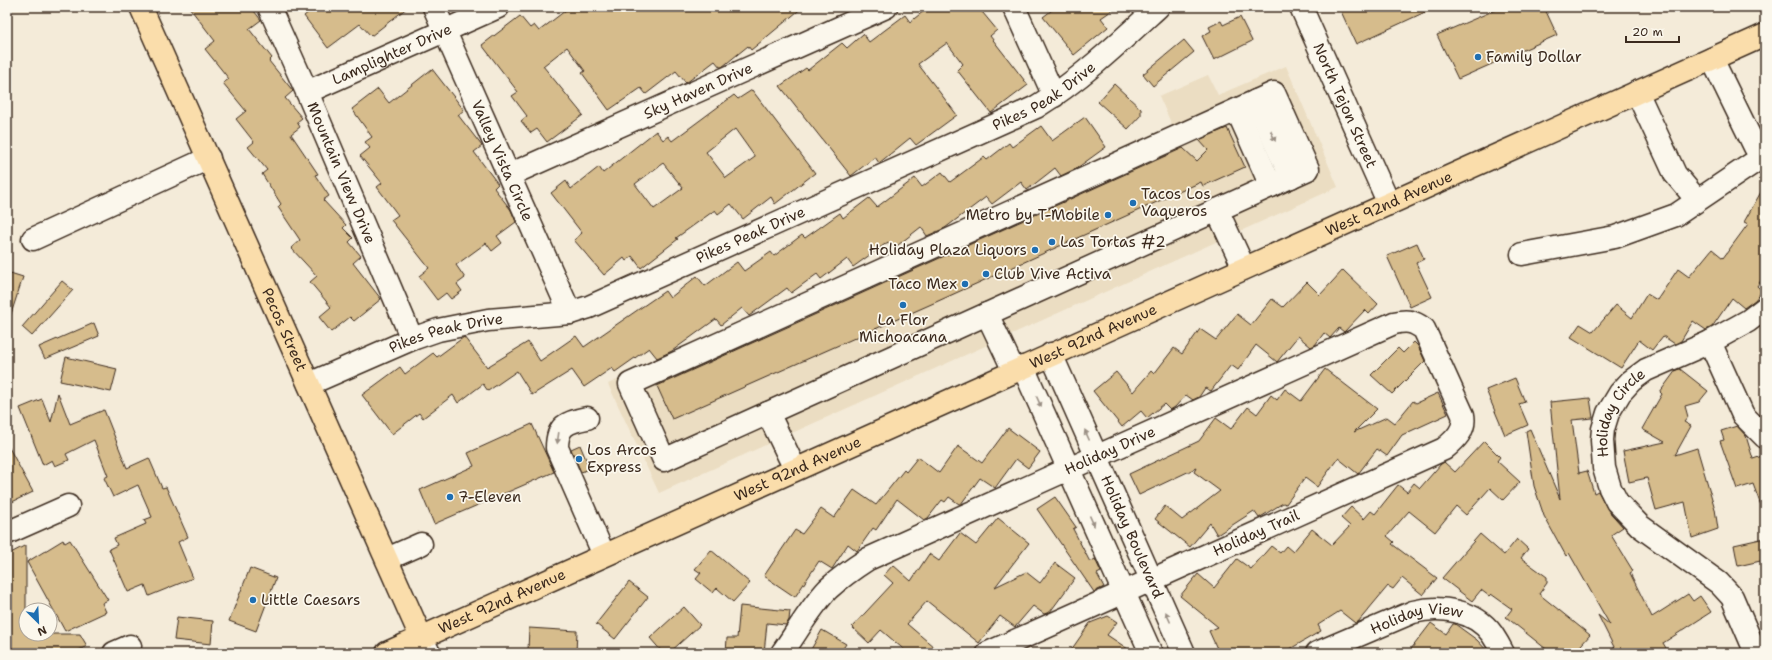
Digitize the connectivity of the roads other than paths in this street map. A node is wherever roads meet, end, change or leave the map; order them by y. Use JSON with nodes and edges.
{"nodes":[{"id":1,"x":141,"y":7,"type":"edge"},
{"id":2,"x":269,"y":7,"type":"edge"},
{"id":3,"x":434,"y":7,"type":"edge"},
{"id":4,"x":498,"y":7,"type":"edge"},
{"id":5,"x":886,"y":7,"type":"edge"},
{"id":6,"x":1014,"y":7,"type":"edge"},
{"id":7,"x":1158,"y":7,"type":"edge"},
{"id":8,"x":1301,"y":7,"type":"edge"},
{"id":9,"x":444,"y":31,"type":"junction"},
{"id":10,"x":1765,"y":35,"type":"edge"},
{"id":11,"x":1712,"y":59,"type":"junction"},
{"id":12,"x":307,"y":92,"type":"junction"},
{"id":13,"x":1637,"y":92,"type":"junction"},
{"id":14,"x":1054,"y":96,"type":"junction"},
{"id":15,"x":1247,"y":106,"type":"junction"},
{"id":16,"x":209,"y":158,"type":"junction"},
{"id":17,"x":1763,"y":158,"type":"edge"},
{"id":18,"x":509,"y":175,"type":"junction"},
{"id":19,"x":1271,"y":186,"type":"junction"},
{"id":20,"x":1697,"y":200,"type":"junction"},
{"id":21,"x":1389,"y":204,"type":"junction"},
{"id":22,"x":1217,"y":210,"type":"junction"},
{"id":23,"x":33,"y":239,"type":"dead end"},
{"id":24,"x":1522,"y":254,"type":"dead end"},
{"id":25,"x":1244,"y":268,"type":"junction"},
{"id":26,"x":1765,"y":308,"type":"edge"},
{"id":27,"x":570,"y":313,"type":"junction"},
{"id":28,"x":987,"y":314,"type":"junction"},
{"id":29,"x":412,"y":339,"type":"junction"},
{"id":30,"x":1710,"y":342,"type":"junction"},
{"id":31,"x":1051,"y":354,"type":"junction"},
{"id":32,"x":1018,"y":369,"type":"junction"},
{"id":33,"x":1445,"y":374,"type":"joint"},
{"id":34,"x":309,"y":384,"type":"junction"},
{"id":35,"x":768,"y":413,"type":"junction"},
{"id":36,"x":587,"y":418,"type":"dead end"},
{"id":37,"x":1765,"y":436,"type":"edge"},
{"id":38,"x":1097,"y":457,"type":"junction"},
{"id":39,"x":795,"y":469,"type":"junction"},
{"id":40,"x":1069,"y":470,"type":"junction"},
{"id":41,"x":68,"y":506,"type":"dead end"},
{"id":42,"x":7,"y":533,"type":"edge"},
{"id":43,"x":421,"y":544,"type":"dead end"},
{"id":44,"x":604,"y":555,"type":"junction"},
{"id":45,"x":387,"y":559,"type":"junction"},
{"id":46,"x":1152,"y":580,"type":"junction"},
{"id":47,"x":1124,"y":592,"type":"junction"},
{"id":48,"x":425,"y":645,"type":"edge"},
{"id":49,"x":1758,"y":647,"type":"edge"},
{"id":50,"x":387,"y":653,"type":"edge"},
{"id":51,"x":782,"y":653,"type":"edge"},
{"id":52,"x":988,"y":653,"type":"edge"},
{"id":53,"x":1151,"y":653,"type":"edge"},
{"id":54,"x":1184,"y":653,"type":"edge"},
{"id":55,"x":1318,"y":653,"type":"edge"},
{"id":56,"x":1503,"y":653,"type":"edge"}],
"edges":[{"from":1,"to":16,"type":"main road","name":"Pecos Street"},
{"from":2,"to":12,"type":"street","name":"Mountain View Drive"},
{"from":3,"to":9,"type":"street","name":"Valley Vista Circle"},
{"from":4,"to":9,"type":"street","name":"Lamplighter Drive"},
{"from":5,"to":18,"type":"street","name":"Sky Haven Drive"},
{"from":6,"to":14,"type":"street"},
{"from":7,"to":14,"type":"street","name":"Pikes Peak Drive"},
{"from":8,"to":21,"type":"street","name":"North Tejon Street"},
{"from":9,"to":12,"type":"street","name":"Lamplighter Drive"},
{"from":9,"to":18,"type":"street","name":"Valley Vista Circle"},
{"from":10,"to":11,"type":"main road","name":"West 92nd Avenue"},
{"from":11,"to":13,"type":"main road","name":"West 92nd Avenue"},
{"from":11,"to":17,"type":"street"},
{"from":12,"to":29,"type":"street","name":"Mountain View Drive"},
{"from":13,"to":20,"type":"street"},
{"from":13,"to":21,"type":"main road","name":"West 92nd Avenue"},
{"from":14,"to":27,"type":"street","name":"Pikes Peak Drive"},
{"from":15,"to":19,"type":"street"},
{"from":15,"to":19,"type":"street"},
{"from":15,"to":35,"type":"street"},
{"from":16,"to":23,"type":"street"},
{"from":16,"to":34,"type":"main road","name":"Pecos Street"},
{"from":17,"to":20,"type":"street"},
{"from":18,"to":27,"type":"street","name":"Valley Vista Circle"},
{"from":19,"to":22,"type":"street"},
{"from":20,"to":24,"type":"street"},
{"from":21,"to":25,"type":"main road","name":"West 92nd Avenue"},
{"from":22,"to":25,"type":"street"},
{"from":22,"to":28,"type":"street"},
{"from":25,"to":31,"type":"main road","name":"West 92nd Avenue"},
{"from":26,"to":30,"type":"street","name":"Holiday Circle"},
{"from":27,"to":29,"type":"street","name":"Pikes Peak Drive"},
{"from":28,"to":32,"type":"street","name":"Holiday Boulevard"},
{"from":28,"to":35,"type":"street"},
{"from":29,"to":34,"type":"street","name":"Pikes Peak Drive"},
{"from":30,"to":37,"type":"street"},
{"from":30,"to":49,"type":"street","name":"Holiday Circle"},
{"from":31,"to":32,"type":"main road","name":"West 92nd Avenue"},
{"from":38,"to":31,"type":"street","name":"Holiday Boulevard","one_way":true},
{"from":32,"to":39,"type":"main road","name":"West 92nd Avenue"},
{"from":32,"to":40,"type":"street","name":"Holiday Boulevard","one_way":true},
{"from":33,"to":38,"type":"street","name":"Holiday Drive"},
{"from":33,"to":46,"type":"street","name":"Holiday Trail"},
{"from":34,"to":45,"type":"main road","name":"Pecos Street"},
{"from":35,"to":39,"type":"street"},
{"from":36,"to":44,"type":"street","one_way":true},
{"from":38,"to":40,"type":"street","name":"Holiday Drive"},
{"from":38,"to":46,"type":"street","name":"Holiday Boulevard"},
{"from":39,"to":44,"type":"main road","name":"West 92nd Avenue"},
{"from":40,"to":47,"type":"street","name":"Holiday Boulevard","one_way":true},
{"from":40,"to":51,"type":"street","name":"Holiday Drive"},
{"from":41,"to":42,"type":"street"},
{"from":43,"to":45,"type":"street"},
{"from":44,"to":48,"type":"main road","name":"West 92nd Avenue"},
{"from":45,"to":48,"type":"main road","name":"Pecos Street"},
{"from":46,"to":47,"type":"street","name":"Holiday Trail"},
{"from":54,"to":46,"type":"street","name":"Holiday Boulevard","one_way":true},
{"from":47,"to":52,"type":"street","name":"Holiday Trail"},
{"from":47,"to":53,"type":"street","name":"Holiday Boulevard"},
{"from":48,"to":50,"type":"main road","name":"West 92nd Avenue"},
{"from":55,"to":56,"type":"street","name":"Holiday View"}]}
